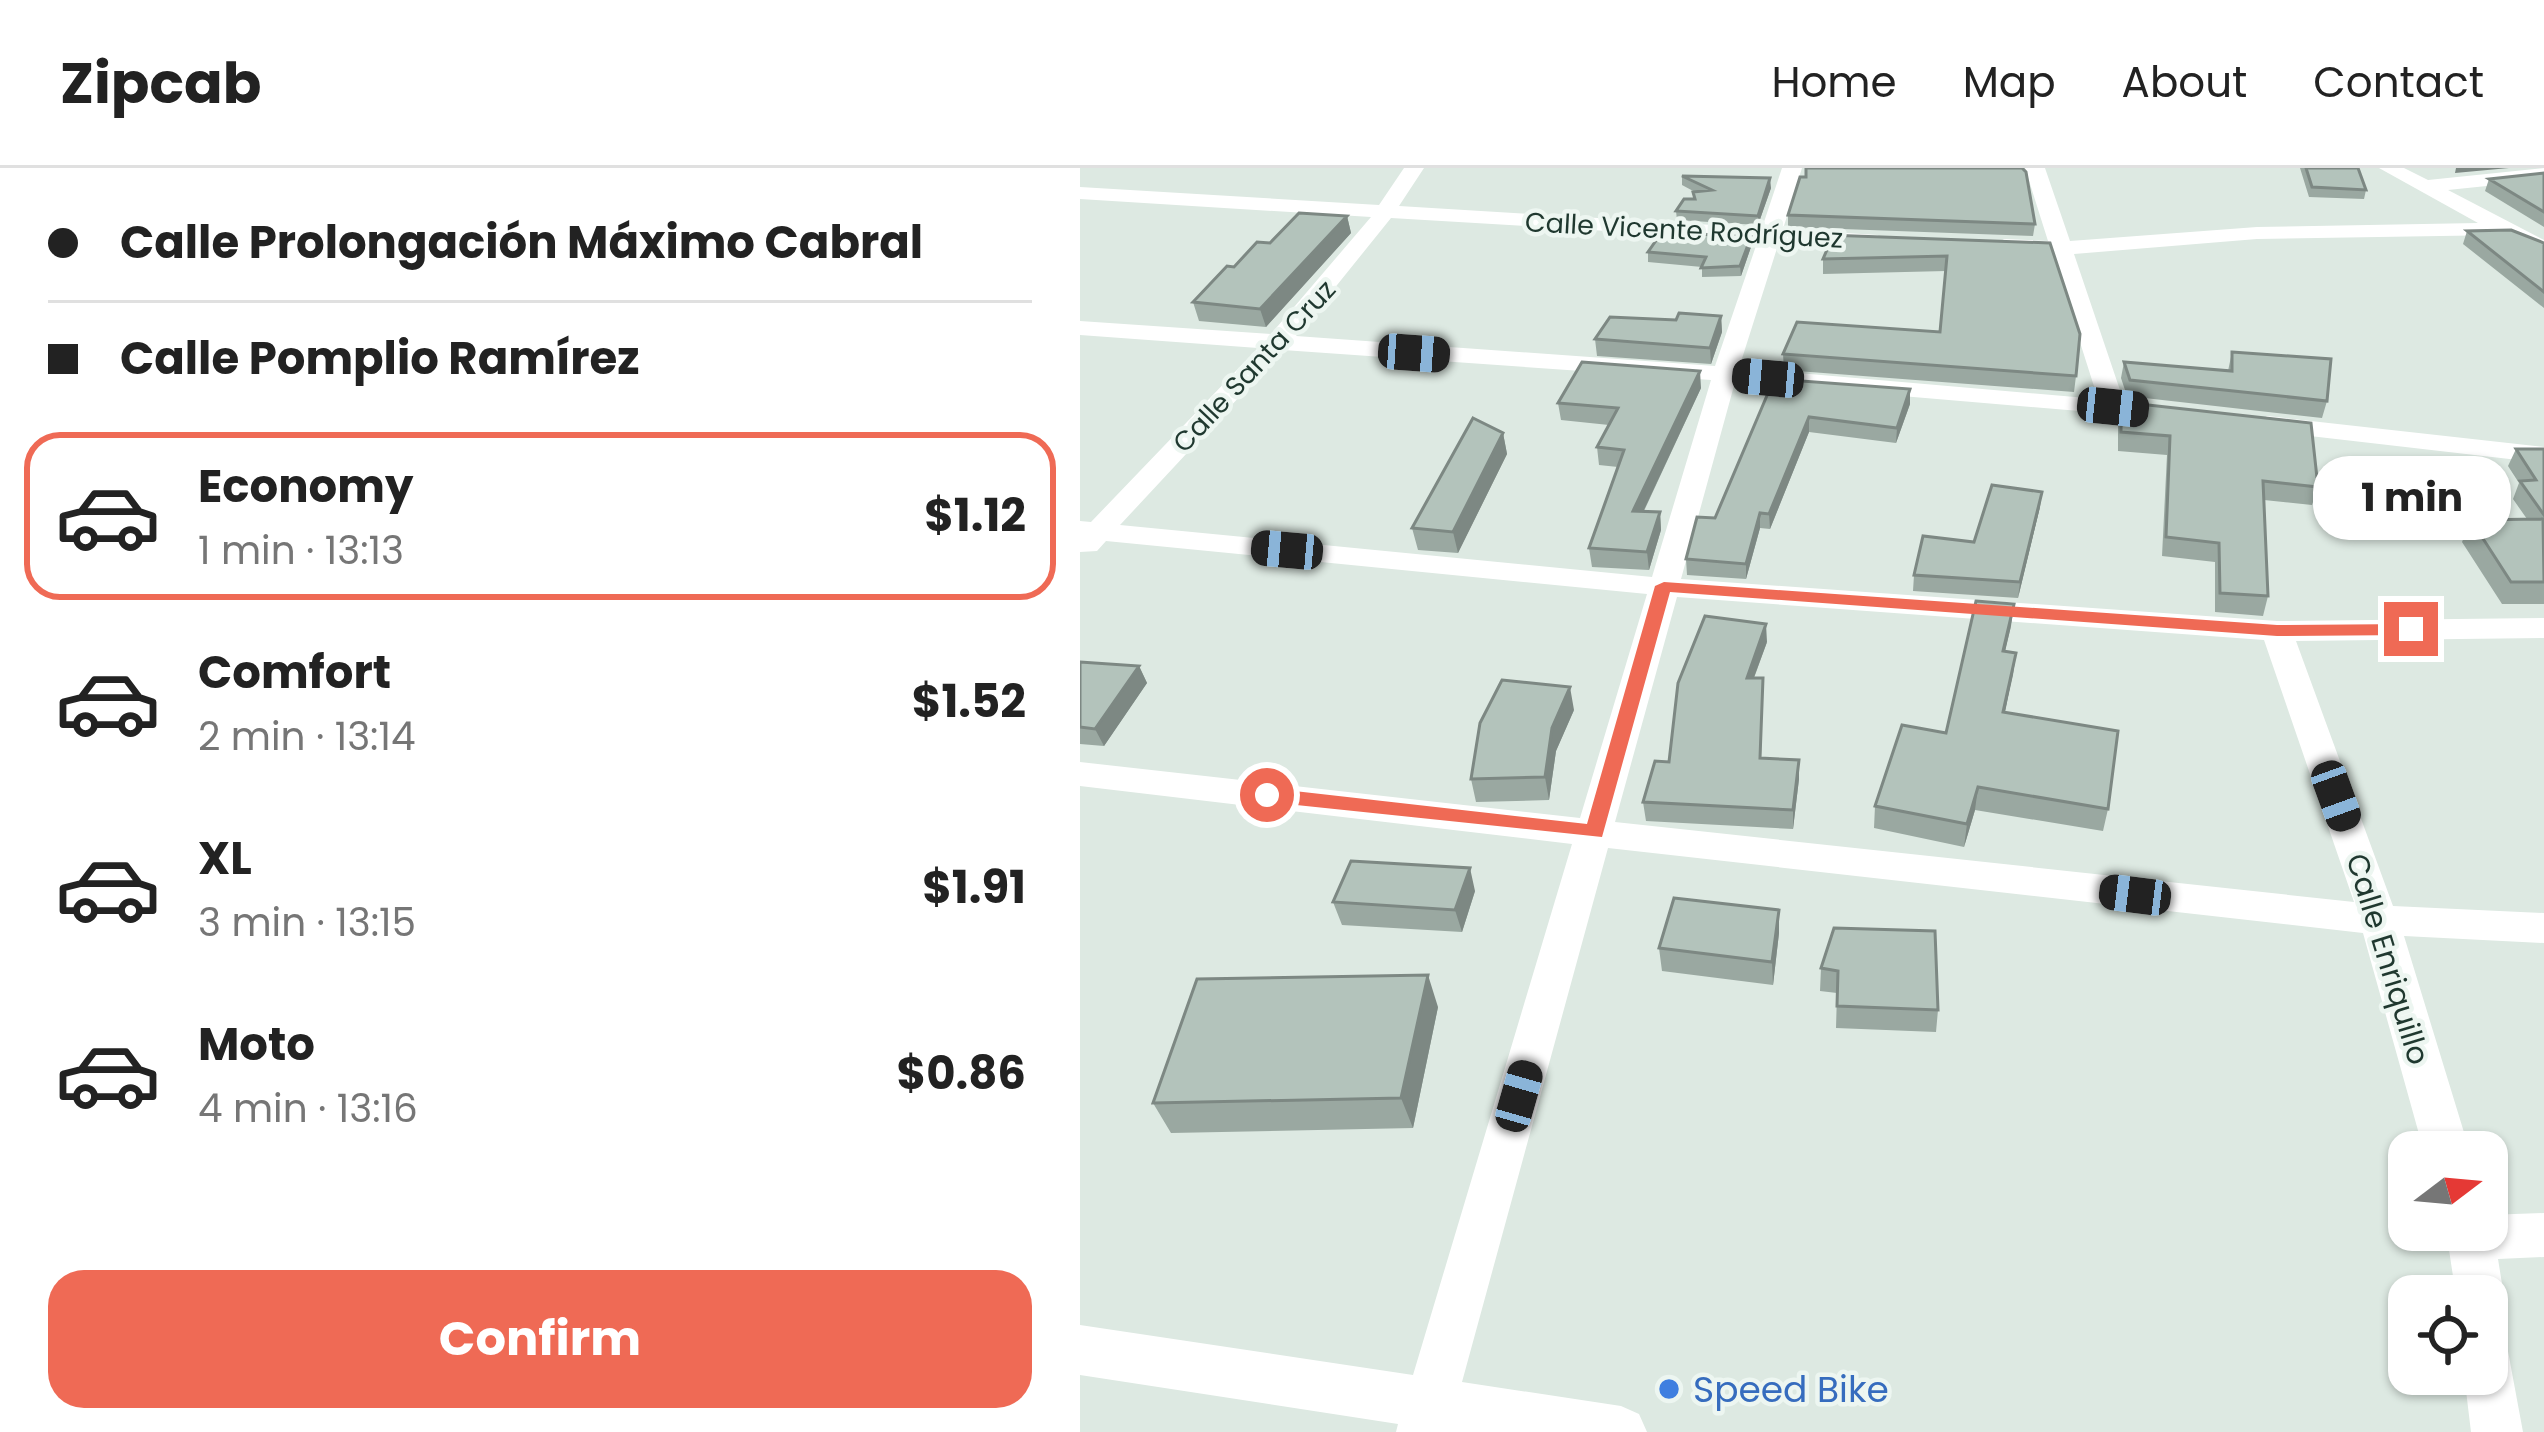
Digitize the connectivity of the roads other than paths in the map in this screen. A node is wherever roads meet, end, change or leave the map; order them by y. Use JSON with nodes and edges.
{"nodes":[{"id":1,"x":1414,"y":168,"type":"edge"},
{"id":2,"x":1792,"y":168,"type":"edge"},
{"id":3,"x":2035,"y":168,"type":"edge"},
{"id":4,"x":2390,"y":168,"type":"edge"},
{"id":5,"x":2544,"y":174,"type":"edge"},
{"id":6,"x":2424,"y":187,"type":"junction"},
{"id":7,"x":1080,"y":193,"type":"edge"},
{"id":8,"x":1388,"y":211,"type":"junction"},
{"id":9,"x":2504,"y":229,"type":"junction"},
{"id":10,"x":1771,"y":237,"type":"junction"},
{"id":11,"x":1906,"y":242,"type":"edge"},
{"id":12,"x":1973,"y":245,"type":"edge"},
{"id":13,"x":2063,"y":248,"type":"junction"},
{"id":14,"x":2544,"y":249,"type":"edge"},
{"id":15,"x":1080,"y":328,"type":"edge"},
{"id":16,"x":1280,"y":344,"type":"junction"},
{"id":17,"x":1725,"y":374,"type":"junction"},
{"id":18,"x":2113,"y":407,"type":"junction"},
{"id":19,"x":2181,"y":415,"type":"edge"},
{"id":20,"x":2249,"y":422,"type":"edge"},
{"id":21,"x":2544,"y":455,"type":"edge"},
{"id":22,"x":1086,"y":538,"type":"edge"},
{"id":23,"x":1664,"y":586,"type":"junction"},
{"id":24,"x":2544,"y":628,"type":"edge"},
{"id":25,"x":2277,"y":631,"type":"junction"},
{"id":26,"x":1080,"y":774,"type":"edge"},
{"id":27,"x":1595,"y":832,"type":"junction"},
{"id":28,"x":2379,"y":920,"type":"junction"},
{"id":29,"x":2544,"y":928,"type":"edge"},
{"id":30,"x":2441,"y":1131,"type":"edge"},
{"id":31,"x":2508,"y":1235,"type":"edge"},
{"id":32,"x":2544,"y":1235,"type":"edge"},
{"id":33,"x":1080,"y":1350,"type":"edge"},
{"id":34,"x":2492,"y":1395,"type":"edge"},
{"id":35,"x":1426,"y":1419,"type":"edge"},
{"id":36,"x":1621,"y":1432,"type":"edge"},
{"id":37,"x":2497,"y":1432,"type":"edge"}],
"edges":[{"from":1,"to":8,"type":"street","name":"Calle Santa Cruz"},
{"from":2,"to":10,"type":"street"},
{"from":3,"to":13,"type":"street"},
{"from":4,"to":6,"type":"street"},
{"from":5,"to":6,"type":"street"},
{"from":6,"to":9,"type":"street"},
{"from":7,"to":8,"type":"street","name":"Calle Vicente Rodríguez"},
{"from":8,"to":10,"type":"street","name":"Calle Vicente Rodríguez"},
{"from":8,"to":16,"type":"street","name":"Calle Santa Cruz"},
{"from":9,"to":13,"type":"street"},
{"from":9,"to":14,"type":"street"},
{"from":10,"to":11,"type":"street","name":"Calle Vicente Rodríguez"},
{"from":10,"to":17,"type":"street"},
{"from":12,"to":13,"type":"street"},
{"from":13,"to":18,"type":"street"},
{"from":15,"to":16,"type":"street"},
{"from":16,"to":17,"type":"street"},
{"from":16,"to":22,"type":"street","name":"Calle Santa Cruz"},
{"from":17,"to":18,"type":"street"},
{"from":17,"to":23,"type":"street"},
{"from":18,"to":19,"type":"street"},
{"from":20,"to":21,"type":"street"},
{"from":22,"to":23,"type":"street"},
{"from":23,"to":25,"type":"street"},
{"from":23,"to":27,"type":"street"},
{"from":24,"to":25,"type":"street"},
{"from":25,"to":28,"type":"street","name":"Calle Enriquillo"},
{"from":26,"to":27,"type":"street"},
{"from":27,"to":28,"type":"street"},
{"from":27,"to":35,"type":"street"},
{"from":28,"to":29,"type":"street"},
{"from":28,"to":30,"type":"street","name":"Calle Enriquillo"},
{"from":31,"to":32,"type":"street"},
{"from":33,"to":35,"type":"street"},
{"from":34,"to":37,"type":"street"},
{"from":35,"to":36,"type":"street"}]}
